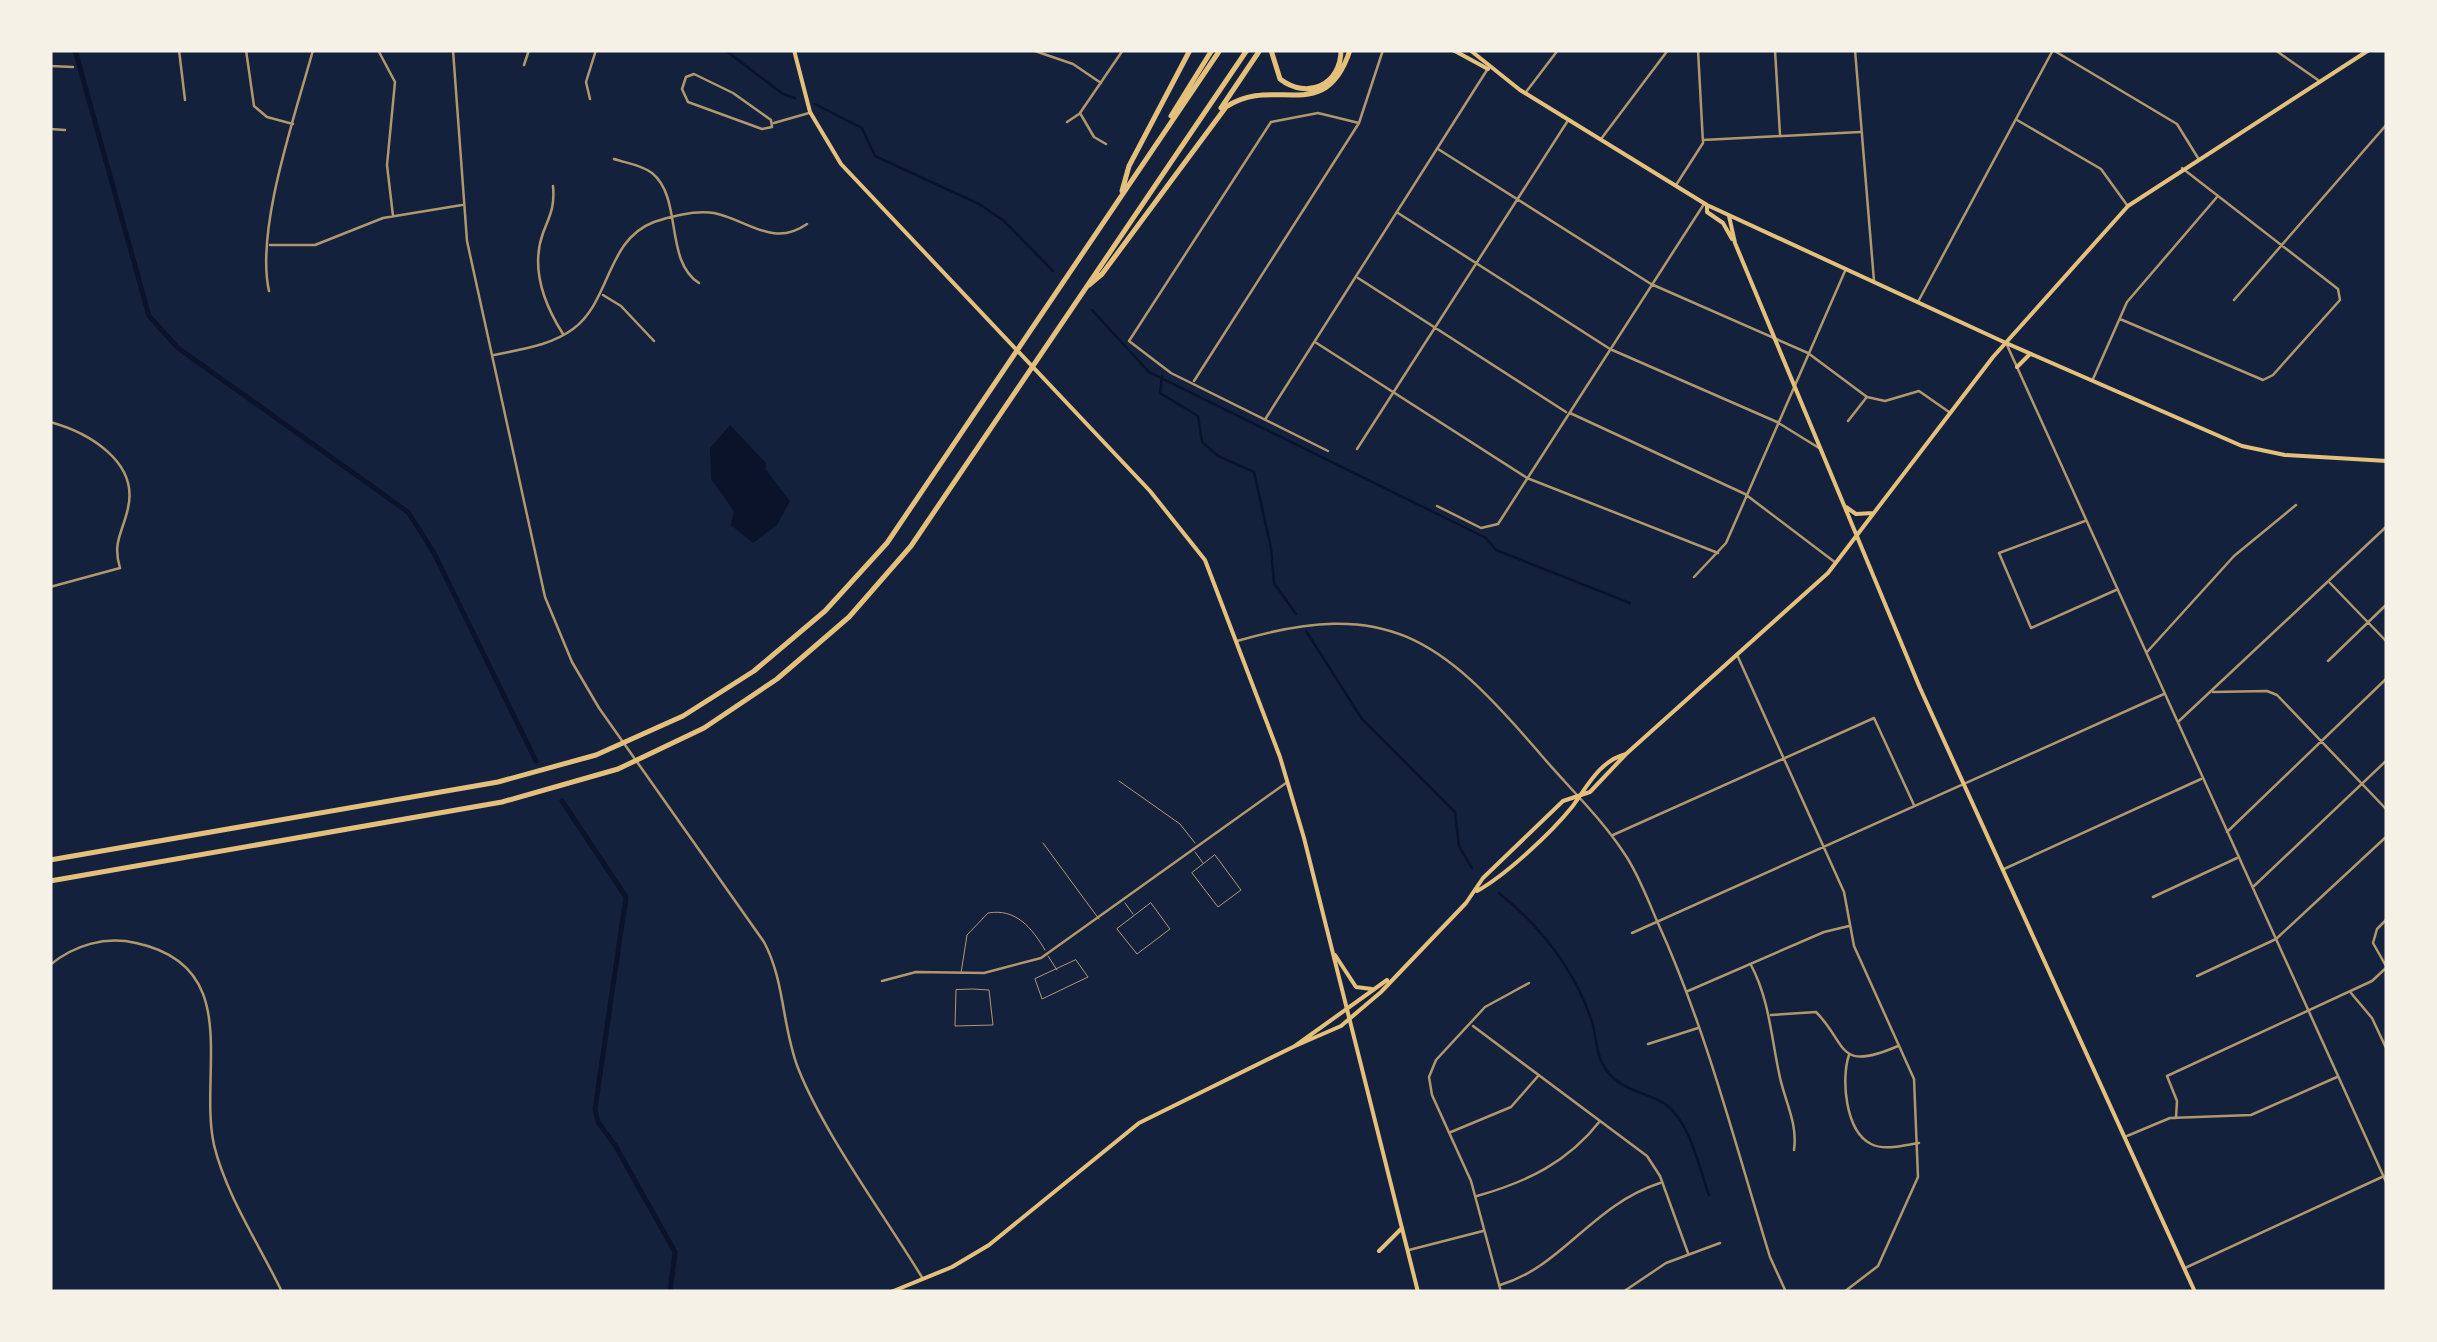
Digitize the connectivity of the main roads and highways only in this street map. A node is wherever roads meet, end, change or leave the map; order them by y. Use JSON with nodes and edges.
{"nodes":[{"id":1,"x":794,"y":50,"type":"edge"},
{"id":2,"x":1190,"y":50,"type":"edge"},
{"id":3,"x":1212,"y":50,"type":"edge"},
{"id":4,"x":1220,"y":50,"type":"edge"},
{"id":5,"x":1247,"y":50,"type":"edge"},
{"id":6,"x":1260,"y":50,"type":"edge"},
{"id":7,"x":1271,"y":50,"type":"edge"},
{"id":8,"x":1341,"y":50,"type":"edge"},
{"id":9,"x":1350,"y":50,"type":"edge"},
{"id":10,"x":1453,"y":50,"type":"edge"},
{"id":11,"x":1470,"y":50,"type":"edge"},
{"id":12,"x":2368,"y":50,"type":"edge"},
{"id":13,"x":1488,"y":68,"type":"junction"},
{"id":14,"x":1204,"y":136,"type":"junction"},
{"id":15,"x":1137,"y":172,"type":"junction"},
{"id":16,"x":1121,"y":195,"type":"junction"},
{"id":17,"x":1705,"y":204,"type":"junction"},
{"id":18,"x":1730,"y":216,"type":"junction"},
{"id":19,"x":1734,"y":243,"type":"junction"},
{"id":20,"x":1083,"y":290,"type":"junction"},
{"id":21,"x":2006,"y":343,"type":"junction"},
{"id":22,"x":2032,"y":354,"type":"junction"},
{"id":23,"x":2017,"y":367,"type":"road end"},
{"id":24,"x":2387,"y":461,"type":"edge"},
{"id":25,"x":1844,"y":506,"type":"junction"},
{"id":26,"x":1873,"y":513,"type":"junction"},
{"id":27,"x":1857,"y":536,"type":"junction"},
{"id":28,"x":1577,"y":795,"type":"junction"},
{"id":29,"x":50,"y":860,"type":"edge"},
{"id":30,"x":50,"y":881,"type":"edge"},
{"id":31,"x":1474,"y":892,"type":"junction"},
{"id":32,"x":1334,"y":954,"type":"junction"},
{"id":33,"x":1390,"y":980,"type":"junction"},
{"id":34,"x":1375,"y":987,"type":"junction"},
{"id":35,"x":1348,"y":1009,"type":"junction"},
{"id":36,"x":1351,"y":1018,"type":"junction"},
{"id":37,"x":1294,"y":1046,"type":"junction"},
{"id":38,"x":1402,"y":1228,"type":"junction"},
{"id":39,"x":1379,"y":1250,"type":"dead end"},
{"id":40,"x":891,"y":1292,"type":"edge"},
{"id":41,"x":1418,"y":1292,"type":"edge"},
{"id":42,"x":2195,"y":1292,"type":"edge"}],
"edges":[{"from":1,"to":32,"type":"main road"},
{"from":2,"to":16,"type":"highway"},
{"from":3,"to":15,"type":"highway"},
{"from":4,"to":15,"type":"highway"},
{"from":5,"to":20,"type":"highway"},
{"from":6,"to":14,"type":"highway"},
{"from":7,"to":8,"type":"highway"},
{"from":9,"to":14,"type":"highway"},
{"from":10,"to":13,"type":"main road"},
{"from":11,"to":13,"type":"main road"},
{"from":12,"to":21,"type":"main road"},
{"from":13,"to":17,"type":"main road"},
{"from":14,"to":20,"type":"highway"},
{"from":15,"to":16,"type":"highway"},
{"from":16,"to":29,"type":"highway"},
{"from":17,"to":18,"type":"main road"},
{"from":17,"to":19,"type":"main road"},
{"from":18,"to":19,"type":"main road"},
{"from":18,"to":21,"type":"main road"},
{"from":19,"to":25,"type":"main road"},
{"from":20,"to":30,"type":"highway"},
{"from":21,"to":22,"type":"main road"},
{"from":21,"to":26,"type":"main road"},
{"from":22,"to":23,"type":"main road"},
{"from":22,"to":24,"type":"main road"},
{"from":25,"to":26,"type":"main road"},
{"from":25,"to":27,"type":"main road"},
{"from":26,"to":27,"type":"main road"},
{"from":27,"to":28,"type":"main road"},
{"from":27,"to":42,"type":"main road"},
{"from":28,"to":31,"type":"main road"},
{"from":28,"to":31,"type":"main road"},
{"from":31,"to":33,"type":"main road"},
{"from":32,"to":34,"type":"main road"},
{"from":32,"to":35,"type":"main road"},
{"from":33,"to":34,"type":"main road"},
{"from":33,"to":36,"type":"main road"},
{"from":34,"to":35,"type":"main road"},
{"from":35,"to":36,"type":"main road"},
{"from":35,"to":37,"type":"main road"},
{"from":36,"to":37,"type":"main road"},
{"from":36,"to":38,"type":"main road"},
{"from":37,"to":40,"type":"main road"},
{"from":38,"to":39,"type":"main road"},
{"from":38,"to":41,"type":"main road"}]}
